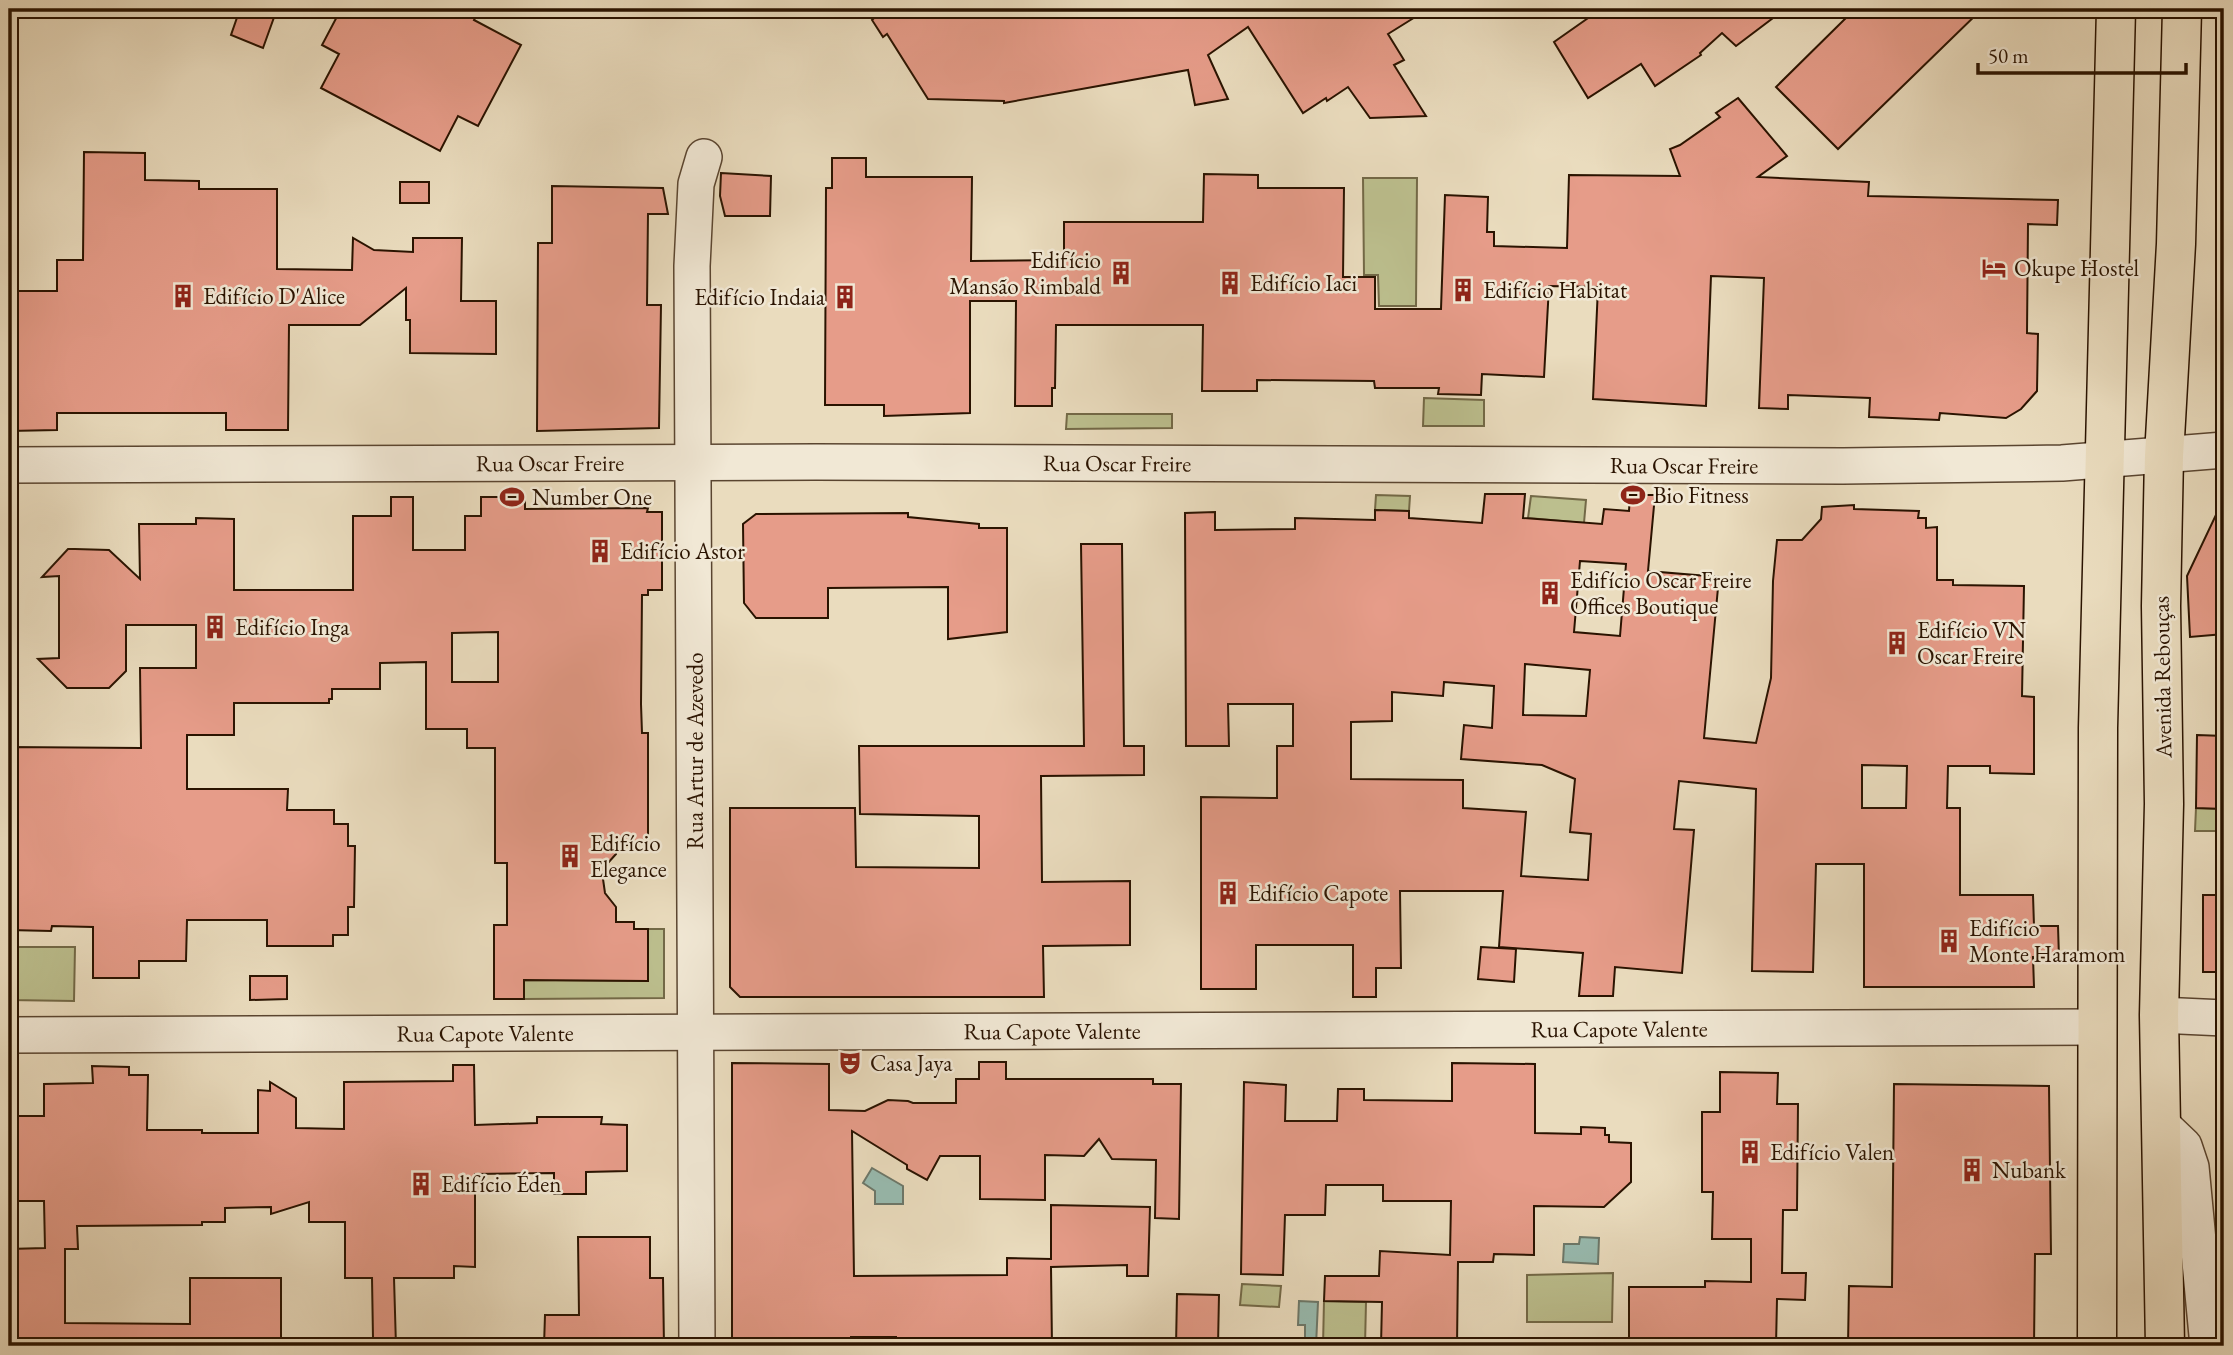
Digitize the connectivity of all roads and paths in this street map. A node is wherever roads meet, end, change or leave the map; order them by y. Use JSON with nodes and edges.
{"nodes":[{"id":1,"x":2116,"y":9,"type":"edge"},
{"id":2,"x":2182,"y":9,"type":"edge"},
{"id":3,"x":704,"y":157,"type":"dead end"},
{"id":4,"x":2224,"y":450,"type":"edge"},
{"id":5,"x":2164,"y":456,"type":"junction"},
{"id":6,"x":2103,"y":460,"type":"junction"},
{"id":7,"x":694,"y":463,"type":"junction"},
{"id":8,"x":9,"y":465,"type":"edge"},
{"id":9,"x":2160,"y":1014,"type":"junction"},
{"id":10,"x":2224,"y":1018,"type":"edge"},
{"id":11,"x":2097,"y":1027,"type":"junction"},
{"id":12,"x":696,"y":1031,"type":"junction"},
{"id":13,"x":9,"y":1035,"type":"edge"},
{"id":14,"x":2162,"y":1125,"type":"junction"},
{"id":15,"x":697,"y":1346,"type":"edge"},
{"id":16,"x":2097,"y":1346,"type":"edge"},
{"id":17,"x":2165,"y":1346,"type":"edge"},
{"id":18,"x":2208,"y":1346,"type":"edge"}],
"edges":[{"from":1,"to":6,"type":"main road"},
{"from":2,"to":5,"type":"main road","name":"Avenida Rebouças"},
{"from":3,"to":7,"type":"street","name":"Rua Artur de Azevedo"},
{"from":4,"to":5,"type":"street","name":"Rua Oscar Freire"},
{"from":5,"to":6,"type":"street","name":"Rua Oscar Freire"},
{"from":5,"to":9,"type":"main road","name":"Avenida Rebouças"},
{"from":6,"to":7,"type":"street","name":"Rua Oscar Freire"},
{"from":6,"to":11,"type":"main road"},
{"from":7,"to":8,"type":"street","name":"Rua Oscar Freire"},
{"from":7,"to":12,"type":"street","name":"Rua Artur de Azevedo"},
{"from":9,"to":10,"type":"street"},
{"from":9,"to":14,"type":"main road","name":"Avenida Rebouças"},
{"from":11,"to":12,"type":"street","name":"Rua Capote Valente"},
{"from":11,"to":16,"type":"main road"},
{"from":12,"to":13,"type":"street","name":"Rua Capote Valente"},
{"from":12,"to":15,"type":"street","name":"Rua Artur de Azevedo"},
{"from":14,"to":17,"type":"main road","name":"Avenida Rebouças"},
{"from":14,"to":18,"type":"street"}]}
